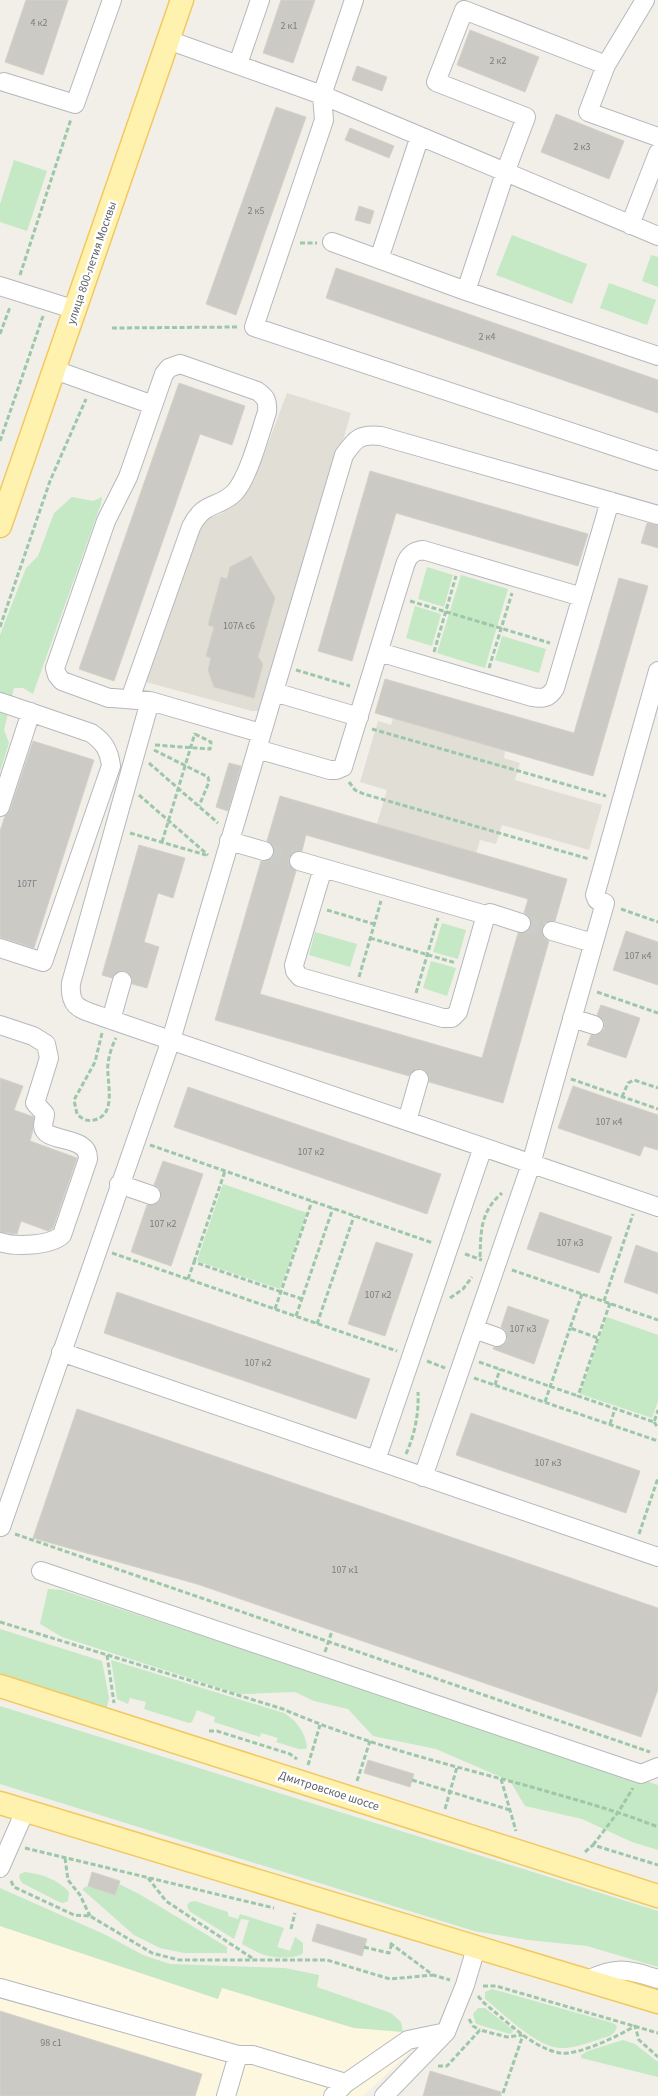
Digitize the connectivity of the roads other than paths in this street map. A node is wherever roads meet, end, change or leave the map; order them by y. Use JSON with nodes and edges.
{"nodes":[{"id":1,"x":112,"y":0,"type":"edge"},
{"id":2,"x":182,"y":0,"type":"edge"},
{"id":3,"x":260,"y":0,"type":"edge"},
{"id":4,"x":354,"y":0,"type":"edge"},
{"id":5,"x":645,"y":0,"type":"edge"},
{"id":6,"x":654,"y":0,"type":"edge"},
{"id":7,"x":658,"y":2,"type":"edge"},
{"id":8,"x":168,"y":40,"type":"junction"},
{"id":9,"x":238,"y":64,"type":"junction"},
{"id":10,"x":606,"y":65,"type":"junction"},
{"id":11,"x":1,"y":83,"type":"edge"},
{"id":12,"x":322,"y":95,"type":"junction"},
{"id":13,"x":420,"y":136,"type":"junction"},
{"id":14,"x":658,"y":137,"type":"edge"},
{"id":15,"x":658,"y":153,"type":"edge"},
{"id":16,"x":505,"y":173,"type":"junction"},
{"id":17,"x":630,"y":225,"type":"junction"},
{"id":18,"x":658,"y":236,"type":"edge"},
{"id":19,"x":332,"y":242,"type":"road end"},
{"id":20,"x":379,"y":259,"type":"junction"},
{"id":21,"x":8,"y":288,"type":"edge"},
{"id":22,"x":466,"y":291,"type":"junction"},
{"id":23,"x":76,"y":310,"type":"junction"},
{"id":24,"x":658,"y":356,"type":"edge"},
{"id":25,"x":55,"y":370,"type":"junction"},
{"id":26,"x":153,"y":405,"type":"junction"},
{"id":27,"x":658,"y":461,"type":"edge"},
{"id":28,"x":5,"y":497,"type":"edge"},
{"id":29,"x":610,"y":501,"type":"junction"},
{"id":30,"x":658,"y":515,"type":"edge"},
{"id":31,"x":0,"y":526,"type":"edge"},
{"id":32,"x":582,"y":597,"type":"junction"},
{"id":33,"x":379,"y":652,"type":"junction"},
{"id":34,"x":658,"y":671,"type":"edge"},
{"id":35,"x":274,"y":692,"type":"junction"},
{"id":36,"x":130,"y":699,"type":"junction"},
{"id":37,"x":150,"y":701,"type":"junction"},
{"id":38,"x":0,"y":702,"type":"edge"},
{"id":39,"x":31,"y":712,"type":"junction"},
{"id":40,"x":359,"y":717,"type":"junction"},
{"id":41,"x":259,"y":741,"type":"junction"},
{"id":42,"x":0,"y":807,"type":"edge"},
{"id":43,"x":230,"y":838,"type":"junction"},
{"id":44,"x":264,"y":851,"type":"tunnel mouth"},
{"id":45,"x":299,"y":861,"type":"tunnel mouth"},
{"id":46,"x":323,"y":868,"type":"junction"},
{"id":47,"x":486,"y":915,"type":"junction"},
{"id":48,"x":521,"y":923,"type":"tunnel mouth"},
{"id":49,"x":552,"y":931,"type":"tunnel mouth"},
{"id":50,"x":593,"y":943,"type":"junction"},
{"id":51,"x":0,"y":948,"type":"edge"},
{"id":52,"x":122,"y":981,"type":"dead end"},
{"id":53,"x":572,"y":1018,"type":"junction"},
{"id":54,"x":112,"y":1020,"type":"junction"},
{"id":55,"x":0,"y":1024,"type":"edge"},
{"id":56,"x":594,"y":1025,"type":"dead end"},
{"id":57,"x":170,"y":1040,"type":"junction"},
{"id":58,"x":419,"y":1079,"type":"dead end"},
{"id":59,"x":407,"y":1121,"type":"junction"},
{"id":60,"x":484,"y":1147,"type":"junction"},
{"id":61,"x":531,"y":1164,"type":"junction"},
{"id":62,"x":119,"y":1184,"type":"junction"},
{"id":63,"x":151,"y":1195,"type":"dead end"},
{"id":64,"x":658,"y":1207,"type":"edge"},
{"id":65,"x":0,"y":1242,"type":"edge"},
{"id":66,"x":474,"y":1329,"type":"junction"},
{"id":67,"x":497,"y":1337,"type":"dead end"},
{"id":68,"x":61,"y":1352,"type":"junction"},
{"id":69,"x":376,"y":1460,"type":"junction"},
{"id":70,"x":423,"y":1477,"type":"junction"},
{"id":71,"x":1,"y":1526,"type":"dead end"},
{"id":72,"x":658,"y":1557,"type":"edge"},
{"id":73,"x":41,"y":1571,"type":"dead end"},
{"id":74,"x":0,"y":1686,"type":"edge"},
{"id":75,"x":658,"y":1768,"type":"edge"},
{"id":76,"x":0,"y":1802,"type":"edge"},
{"id":77,"x":25,"y":1811,"type":"junction"},
{"id":78,"x":5,"y":1872,"type":"edge"},
{"id":79,"x":658,"y":1896,"type":"edge"},
{"id":80,"x":476,"y":1948,"type":"junction"},
{"id":81,"x":658,"y":1979,"type":"edge"},
{"id":82,"x":587,"y":1980,"type":"junction"},
{"id":83,"x":0,"y":1988,"type":"edge"},
{"id":84,"x":658,"y":2002,"type":"edge"},
{"id":85,"x":446,"y":2032,"type":"junction"},
{"id":86,"x":238,"y":2055,"type":"junction"},
{"id":87,"x":346,"y":2083,"type":"junction"},
{"id":88,"x":226,"y":2096,"type":"edge"},
{"id":89,"x":333,"y":2096,"type":"edge"},
{"id":90,"x":384,"y":2096,"type":"edge"}],
"edges":[{"from":1,"to":11,"type":"street"},
{"from":2,"to":8,"type":"main road","name":"улица 800-летия Москвы"},
{"from":3,"to":9,"type":"street"},
{"from":4,"to":12,"type":"street"},
{"from":5,"to":10,"type":"street"},
{"from":6,"to":7,"type":"street"},
{"from":8,"to":9,"type":"street"},
{"from":8,"to":23,"type":"main road","name":"улица 800-летия Москвы"},
{"from":9,"to":12,"type":"street"},
{"from":10,"to":14,"type":"street"},
{"from":10,"to":16,"type":"street"},
{"from":12,"to":13,"type":"street"},
{"from":12,"to":27,"type":"street"},
{"from":13,"to":16,"type":"street"},
{"from":13,"to":20,"type":"street"},
{"from":15,"to":17,"type":"street"},
{"from":16,"to":17,"type":"street"},
{"from":16,"to":22,"type":"street"},
{"from":17,"to":18,"type":"street"},
{"from":19,"to":20,"type":"street"},
{"from":20,"to":22,"type":"street"},
{"from":21,"to":23,"type":"street"},
{"from":22,"to":24,"type":"street"},
{"from":23,"to":25,"type":"main road","name":"улица 800-летия Москвы"},
{"from":25,"to":26,"type":"street"},
{"from":25,"to":28,"type":"main road","name":"улица 800-летия Москвы"},
{"from":26,"to":36,"type":"street"},
{"from":26,"to":36,"type":"street"},
{"from":28,"to":31,"type":"main road","name":"улица 800-летия Москвы"},
{"from":29,"to":30,"type":"street"},
{"from":29,"to":32,"type":"street"},
{"from":29,"to":35,"type":"street"},
{"from":32,"to":33,"type":"street"},
{"from":32,"to":33,"type":"street"},
{"from":33,"to":40,"type":"street"},
{"from":34,"to":50,"type":"street"},
{"from":35,"to":40,"type":"street"},
{"from":35,"to":41,"type":"street"},
{"from":36,"to":37,"type":"street"},
{"from":37,"to":41,"type":"street"},
{"from":37,"to":54,"type":"street"},
{"from":38,"to":39,"type":"street"},
{"from":39,"to":42,"type":"street"},
{"from":39,"to":51,"type":"street"},
{"from":40,"to":41,"type":"street"},
{"from":41,"to":43,"type":"street"},
{"from":43,"to":44,"type":"street"},
{"from":43,"to":57,"type":"street"},
{"from":45,"to":46,"type":"street"},
{"from":46,"to":47,"type":"street"},
{"from":46,"to":47,"type":"street"},
{"from":47,"to":48,"type":"street"},
{"from":49,"to":50,"type":"street"},
{"from":50,"to":53,"type":"street"},
{"from":52,"to":54,"type":"street"},
{"from":53,"to":56,"type":"street"},
{"from":53,"to":61,"type":"street"},
{"from":54,"to":57,"type":"street"},
{"from":55,"to":65,"type":"street"},
{"from":57,"to":59,"type":"street"},
{"from":57,"to":62,"type":"street"},
{"from":58,"to":59,"type":"street"},
{"from":59,"to":60,"type":"street"},
{"from":60,"to":61,"type":"street"},
{"from":60,"to":69,"type":"street"},
{"from":61,"to":64,"type":"street"},
{"from":61,"to":66,"type":"street"},
{"from":62,"to":63,"type":"street"},
{"from":62,"to":68,"type":"street"},
{"from":66,"to":67,"type":"street"},
{"from":66,"to":70,"type":"street"},
{"from":68,"to":69,"type":"street"},
{"from":68,"to":71,"type":"street"},
{"from":69,"to":70,"type":"street"},
{"from":70,"to":72,"type":"street"},
{"from":73,"to":75,"type":"street"},
{"from":74,"to":79,"type":"main road","name":"Дмитровское шоссе"},
{"from":76,"to":77,"type":"main road"},
{"from":77,"to":78,"type":"street"},
{"from":77,"to":80,"type":"main road"},
{"from":80,"to":82,"type":"main road"},
{"from":80,"to":85,"type":"street"},
{"from":81,"to":82,"type":"street"},
{"from":82,"to":84,"type":"main road"},
{"from":83,"to":86,"type":"street"},
{"from":85,"to":87,"type":"street"},
{"from":85,"to":90,"type":"street"},
{"from":86,"to":87,"type":"street"},
{"from":86,"to":88,"type":"street"},
{"from":87,"to":89,"type":"street"}]}
